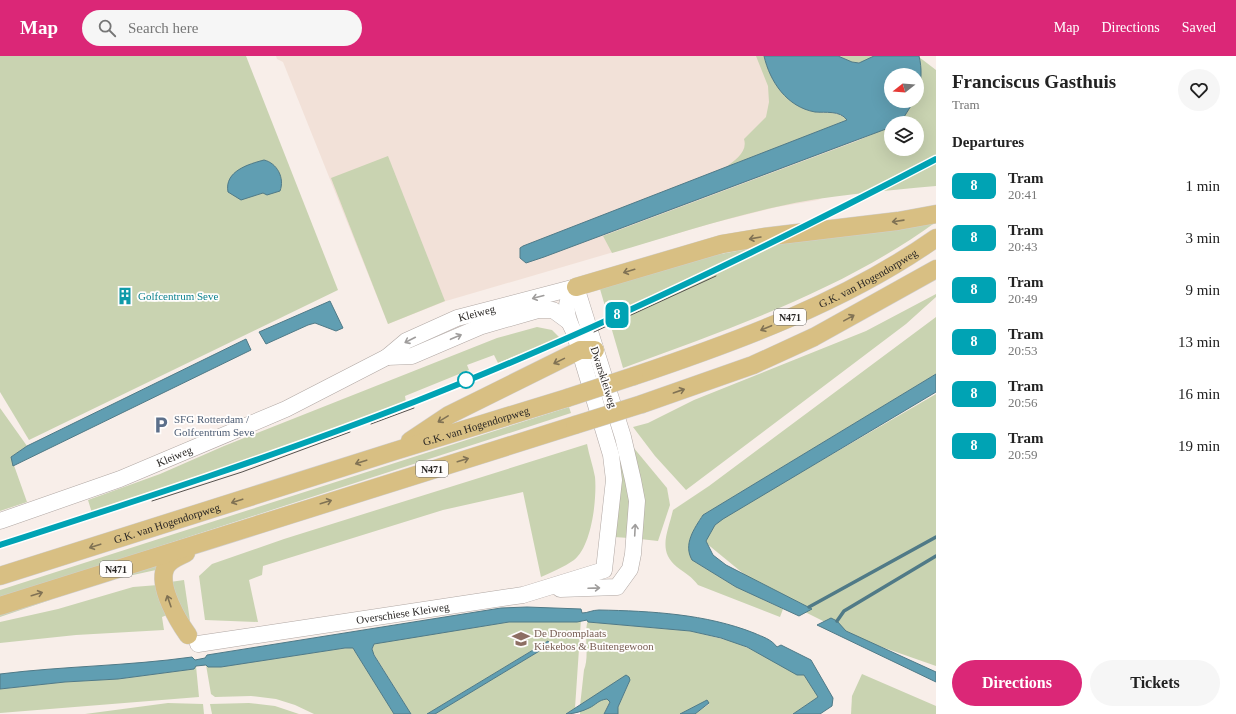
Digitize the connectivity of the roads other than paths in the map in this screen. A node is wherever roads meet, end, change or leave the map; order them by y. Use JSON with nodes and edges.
{"nodes":[{"id":1,"x":936,"y":214,"type":"edge"},
{"id":2,"x":936,"y":238,"type":"edge"},
{"id":3,"x":936,"y":269,"type":"edge"},
{"id":4,"x":576,"y":287,"type":"junction"},
{"id":5,"x":568,"y":321,"type":"junction"},
{"id":6,"x":588,"y":350,"type":"junction"},
{"id":7,"x":387,"y":357,"type":"junction"},
{"id":8,"x":398,"y":450,"type":"junction"},
{"id":9,"x":0,"y":521,"type":"edge"},
{"id":10,"x":233,"y":533,"type":"junction"},
{"id":11,"x":604,"y":570,"type":"joint"},
{"id":12,"x":0,"y":576,"type":"edge"},
{"id":13,"x":617,"y":587,"type":"joint"},
{"id":14,"x":542,"y":589,"type":"junction"},
{"id":15,"x":0,"y":606,"type":"edge"},
{"id":16,"x":193,"y":640,"type":"joint"}],
"edges":[{"from":1,"to":4,"type":"main road","one_way":true},
{"from":2,"to":8,"type":"main road","name":"G.K. van Hogendorpweg","number":"N471","one_way":true,"bridge":true},
{"from":10,"to":3,"type":"main road","number":"N471","one_way":true,"bridge":true},
{"from":4,"to":5,"type":"street","name":"Dwarskleiweg"},
{"from":4,"to":6,"type":"street","name":"Dwarskleiweg"},
{"from":4,"to":7,"type":"street","name":"Kleiweg","one_way":true},
{"from":5,"to":6,"type":"street","name":"Dwarskleiweg"},
{"from":7,"to":5,"type":"street","name":"Kleiweg","one_way":true},
{"from":6,"to":8,"type":"main road","one_way":true},
{"from":6,"to":11,"type":"street","name":"Dwarskleiweg"},
{"from":13,"to":6,"type":"street","name":"Dwarskleiweg","one_way":true},
{"from":7,"to":9,"type":"street","name":"Kleiweg"},
{"from":8,"to":12,"type":"main road","name":"G.K. van Hogendorpweg","number":"N471","one_way":true},
{"from":15,"to":10,"type":"main road","number":"N471","one_way":true},
{"from":16,"to":10,"type":"main road","one_way":true},
{"from":11,"to":14,"type":"street","name":"Overschiese Kleiweg"},
{"from":14,"to":13,"type":"street","name":"Overschiese Kleiweg","one_way":true},
{"from":14,"to":16,"type":"street","name":"Overschiese Kleiweg"}]}
